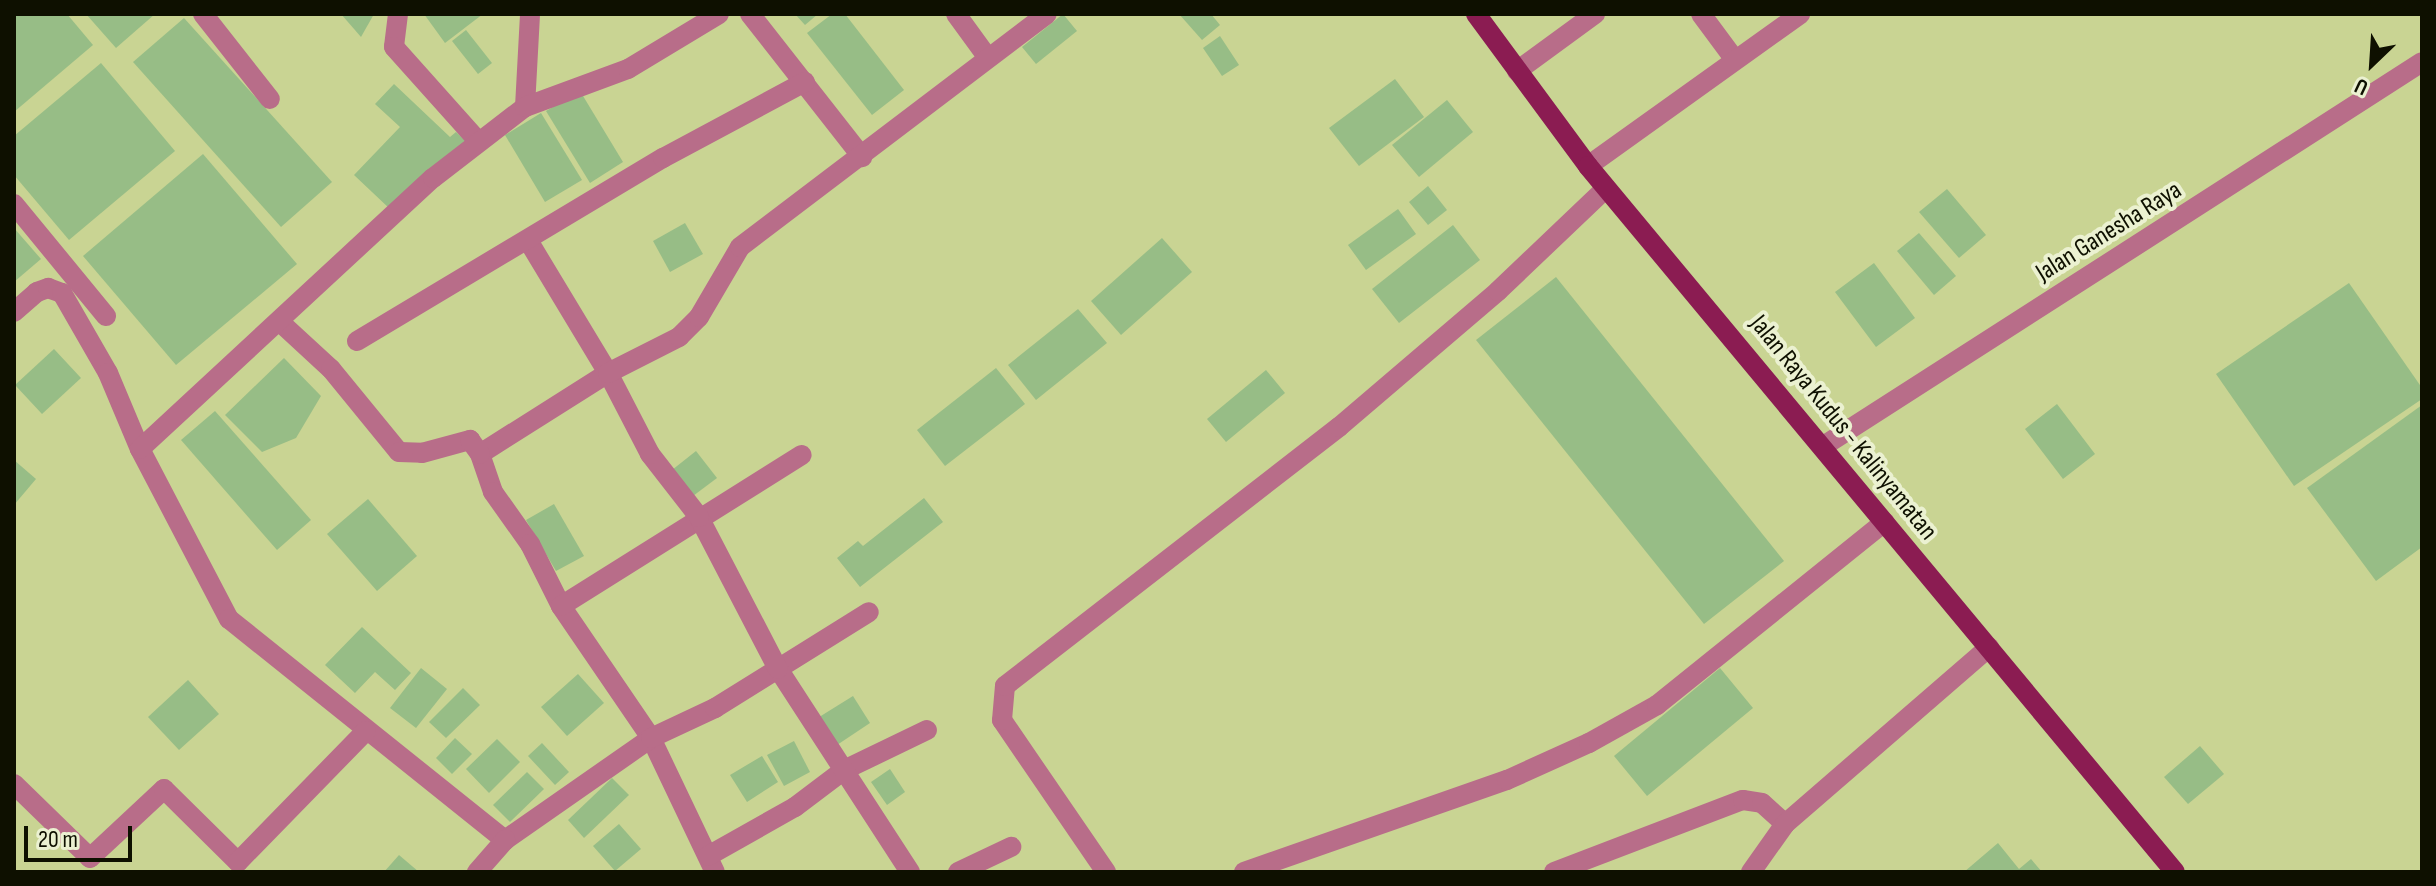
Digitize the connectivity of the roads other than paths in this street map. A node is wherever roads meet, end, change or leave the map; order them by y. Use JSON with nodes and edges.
{"nodes":[{"id":1,"x":203,"y":14,"type":"edge"},
{"id":2,"x":398,"y":14,"type":"edge"},
{"id":3,"x":530,"y":14,"type":"edge"},
{"id":4,"x":719,"y":14,"type":"edge"},
{"id":5,"x":750,"y":14,"type":"edge"},
{"id":6,"x":956,"y":14,"type":"edge"},
{"id":7,"x":1047,"y":14,"type":"edge"},
{"id":8,"x":1476,"y":14,"type":"edge"},
{"id":9,"x":1595,"y":14,"type":"edge"},
{"id":10,"x":1701,"y":14,"type":"edge"},
{"id":11,"x":1800,"y":14,"type":"edge"},
{"id":12,"x":988,"y":58,"type":"junction"},
{"id":13,"x":1735,"y":60,"type":"junction"},
{"id":14,"x":2422,"y":62,"type":"edge"},
{"id":15,"x":1517,"y":71,"type":"junction"},
{"id":16,"x":805,"y":82,"type":"junction"},
{"id":17,"x":270,"y":99,"type":"dead end"},
{"id":18,"x":525,"y":107,"type":"junction"},
{"id":19,"x":479,"y":142,"type":"junction"},
{"id":20,"x":862,"y":157,"type":"junction"},
{"id":21,"x":1588,"y":166,"type":"junction"},
{"id":22,"x":1606,"y":188,"type":"junction"},
{"id":23,"x":14,"y":204,"type":"edge"},
{"id":24,"x":529,"y":242,"type":"junction"},
{"id":25,"x":14,"y":312,"type":"edge"},
{"id":26,"x":106,"y":316,"type":"dead end"},
{"id":27,"x":281,"y":323,"type":"junction"},
{"id":28,"x":357,"y":341,"type":"dead end"},
{"id":29,"x":608,"y":373,"type":"junction"},
{"id":30,"x":1825,"y":445,"type":"junction"},
{"id":31,"x":140,"y":449,"type":"junction"},
{"id":32,"x":480,"y":454,"type":"junction"},
{"id":33,"x":802,"y":455,"type":"dead end"},
{"id":34,"x":699,"y":517,"type":"junction"},
{"id":35,"x":1885,"y":522,"type":"junction"},
{"id":36,"x":561,"y":606,"type":"junction"},
{"id":37,"x":869,"y":612,"type":"dead end"},
{"id":38,"x":1989,"y":647,"type":"junction"},
{"id":39,"x":778,"y":669,"type":"junction"},
{"id":40,"x":927,"y":730,"type":"dead end"},
{"id":41,"x":366,"y":731,"type":"junction"},
{"id":42,"x":651,"y":738,"type":"junction"},
{"id":43,"x":844,"y":770,"type":"junction"},
{"id":44,"x":14,"y":784,"type":"edge"},
{"id":45,"x":1785,"y":824,"type":"junction"},
{"id":46,"x":505,"y":840,"type":"junction"},
{"id":47,"x":1011,"y":847,"type":"dead end"},
{"id":48,"x":711,"y":864,"type":"edge"},
{"id":49,"x":243,"y":867,"type":"edge"},
{"id":50,"x":477,"y":872,"type":"edge"},
{"id":51,"x":910,"y":872,"type":"edge"},
{"id":52,"x":958,"y":872,"type":"edge"},
{"id":53,"x":1106,"y":872,"type":"edge"},
{"id":54,"x":1244,"y":872,"type":"edge"},
{"id":55,"x":1554,"y":872,"type":"edge"},
{"id":56,"x":1751,"y":872,"type":"edge"},
{"id":57,"x":2175,"y":872,"type":"edge"}],
"edges":[{"from":1,"to":17,"type":"street"},
{"from":2,"to":19,"type":"street"},
{"from":3,"to":18,"type":"street"},
{"from":4,"to":18,"type":"street"},
{"from":5,"to":16,"type":"street"},
{"from":6,"to":12,"type":"street"},
{"from":7,"to":12,"type":"street"},
{"from":8,"to":15,"type":"main road","name":"Jalan Raya Kudus - Kalinyamatan"},
{"from":9,"to":15,"type":"street"},
{"from":10,"to":13,"type":"street"},
{"from":11,"to":13,"type":"street"},
{"from":12,"to":20,"type":"street"},
{"from":13,"to":21,"type":"street"},
{"from":14,"to":30,"type":"street","name":"Jalan Ganesha Raya"},
{"from":15,"to":21,"type":"main road","name":"Jalan Raya Kudus - Kalinyamatan"},
{"from":16,"to":20,"type":"street"},
{"from":16,"to":24,"type":"street"},
{"from":18,"to":19,"type":"street"},
{"from":19,"to":27,"type":"street"},
{"from":20,"to":29,"type":"street"},
{"from":21,"to":22,"type":"main road","name":"Jalan Raya Kudus - Kalinyamatan"},
{"from":22,"to":30,"type":"main road","name":"Jalan Raya Kudus - Kalinyamatan"},
{"from":22,"to":53,"type":"street"},
{"from":23,"to":26,"type":"street"},
{"from":24,"to":28,"type":"street"},
{"from":24,"to":29,"type":"street"},
{"from":25,"to":31,"type":"street"},
{"from":27,"to":31,"type":"street"},
{"from":27,"to":32,"type":"street"},
{"from":29,"to":32,"type":"street"},
{"from":29,"to":34,"type":"street"},
{"from":30,"to":35,"type":"main road","name":"Jalan Raya Kudus - Kalinyamatan"},
{"from":31,"to":41,"type":"street"},
{"from":32,"to":36,"type":"street"},
{"from":33,"to":34,"type":"street"},
{"from":34,"to":36,"type":"street"},
{"from":34,"to":39,"type":"street"},
{"from":35,"to":38,"type":"main road","name":"Jalan Raya Kudus - Kalinyamatan"},
{"from":35,"to":54,"type":"street"},
{"from":36,"to":42,"type":"street"},
{"from":37,"to":39,"type":"street"},
{"from":38,"to":45,"type":"street"},
{"from":38,"to":57,"type":"main road","name":"Jalan Raya Kudus - Kalinyamatan"},
{"from":39,"to":42,"type":"street"},
{"from":39,"to":43,"type":"street"},
{"from":40,"to":43,"type":"street"},
{"from":41,"to":46,"type":"street"},
{"from":41,"to":49,"type":"street"},
{"from":42,"to":46,"type":"street"},
{"from":42,"to":48,"type":"street"},
{"from":43,"to":48,"type":"street"},
{"from":43,"to":51,"type":"street"},
{"from":44,"to":49,"type":"street"},
{"from":45,"to":55,"type":"street"},
{"from":45,"to":56,"type":"street"},
{"from":46,"to":50,"type":"street"},
{"from":47,"to":52,"type":"street"}]}
